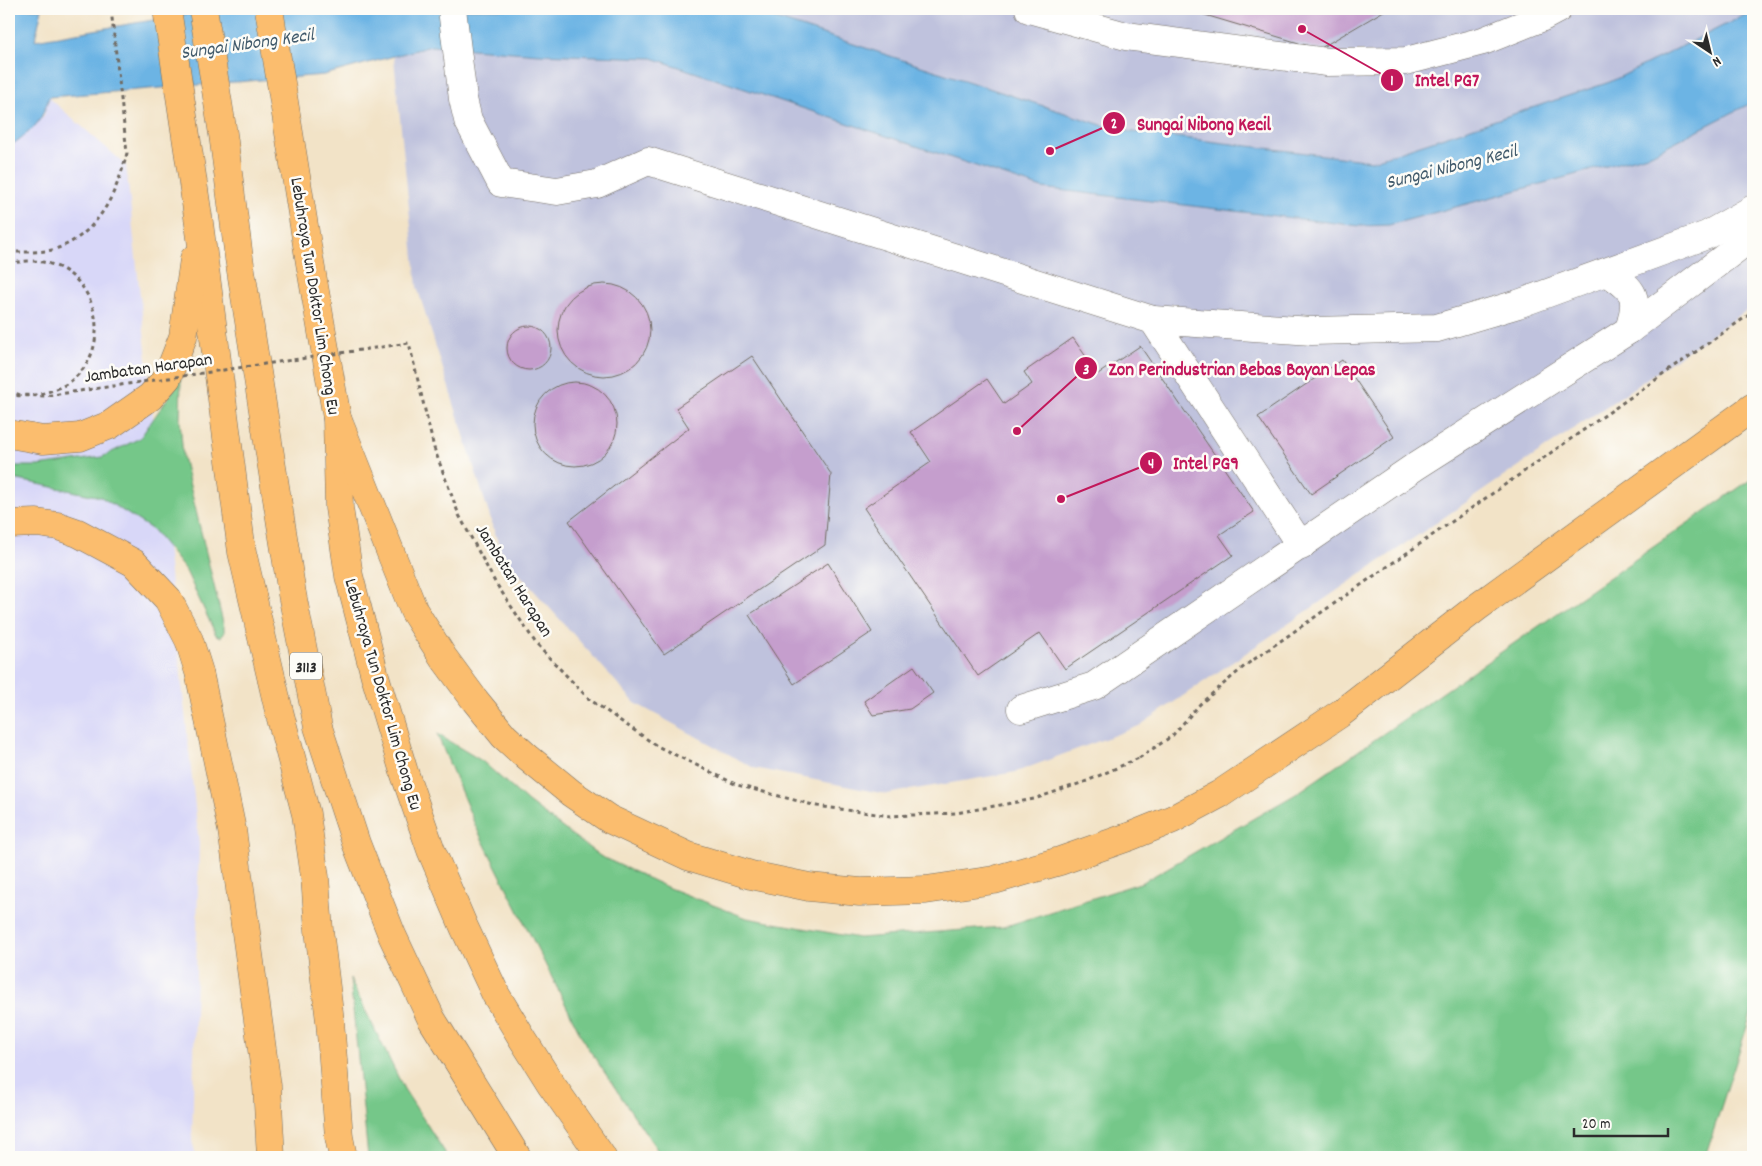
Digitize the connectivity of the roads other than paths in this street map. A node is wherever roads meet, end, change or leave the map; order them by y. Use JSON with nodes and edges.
{"nodes":[{"id":1,"x":167,"y":9,"type":"edge"},
{"id":2,"x":203,"y":9,"type":"edge"},
{"id":3,"x":268,"y":9,"type":"edge"},
{"id":4,"x":452,"y":9,"type":"edge"},
{"id":5,"x":1029,"y":9,"type":"edge"},
{"id":6,"x":1558,"y":9,"type":"edge"},
{"id":7,"x":1753,"y":209,"type":"edge"},
{"id":8,"x":199,"y":223,"type":"junction"},
{"id":9,"x":1753,"y":236,"type":"edge"},
{"id":10,"x":1607,"y":272,"type":"junction"},
{"id":11,"x":1153,"y":320,"type":"junction"},
{"id":12,"x":1628,"y":330,"type":"junction"},
{"id":13,"x":1753,"y":407,"type":"edge"},
{"id":14,"x":337,"y":418,"type":"junction"},
{"id":15,"x":9,"y":434,"type":"edge"},
{"id":16,"x":9,"y":524,"type":"edge"},
{"id":17,"x":1301,"y":546,"type":"junction"},
{"id":18,"x":1021,"y":709,"type":"dead end"},
{"id":19,"x":267,"y":1086,"type":"junction"},
{"id":20,"x":271,"y":1157,"type":"edge"},
{"id":21,"x":283,"y":1157,"type":"edge"},
{"id":22,"x":344,"y":1157,"type":"edge"},
{"id":23,"x":517,"y":1157,"type":"edge"},
{"id":24,"x":602,"y":1157,"type":"edge"}],
"edges":[{"from":1,"to":8,"type":"main road"},
{"from":2,"to":23,"type":"main road","number":"3113"},
{"from":3,"to":14,"type":"main road","name":"Lebuhraya Tun Doktor Lim Chong Eu"},
{"from":4,"to":11,"type":"lane"},
{"from":5,"to":6,"type":"lane"},
{"from":7,"to":10,"type":"lane"},
{"from":8,"to":15,"type":"main road"},
{"from":8,"to":22,"type":"main road"},
{"from":9,"to":12,"type":"lane"},
{"from":10,"to":11,"type":"lane"},
{"from":10,"to":12,"type":"lane"},
{"from":11,"to":17,"type":"lane"},
{"from":12,"to":17,"type":"lane"},
{"from":13,"to":14,"type":"main road"},
{"from":14,"to":24,"type":"main road","name":"Lebuhraya Tun Doktor Lim Chong Eu"},
{"from":16,"to":19,"type":"main road"},
{"from":17,"to":18,"type":"lane"},
{"from":19,"to":20,"type":"main road"},
{"from":19,"to":21,"type":"main road"}]}
